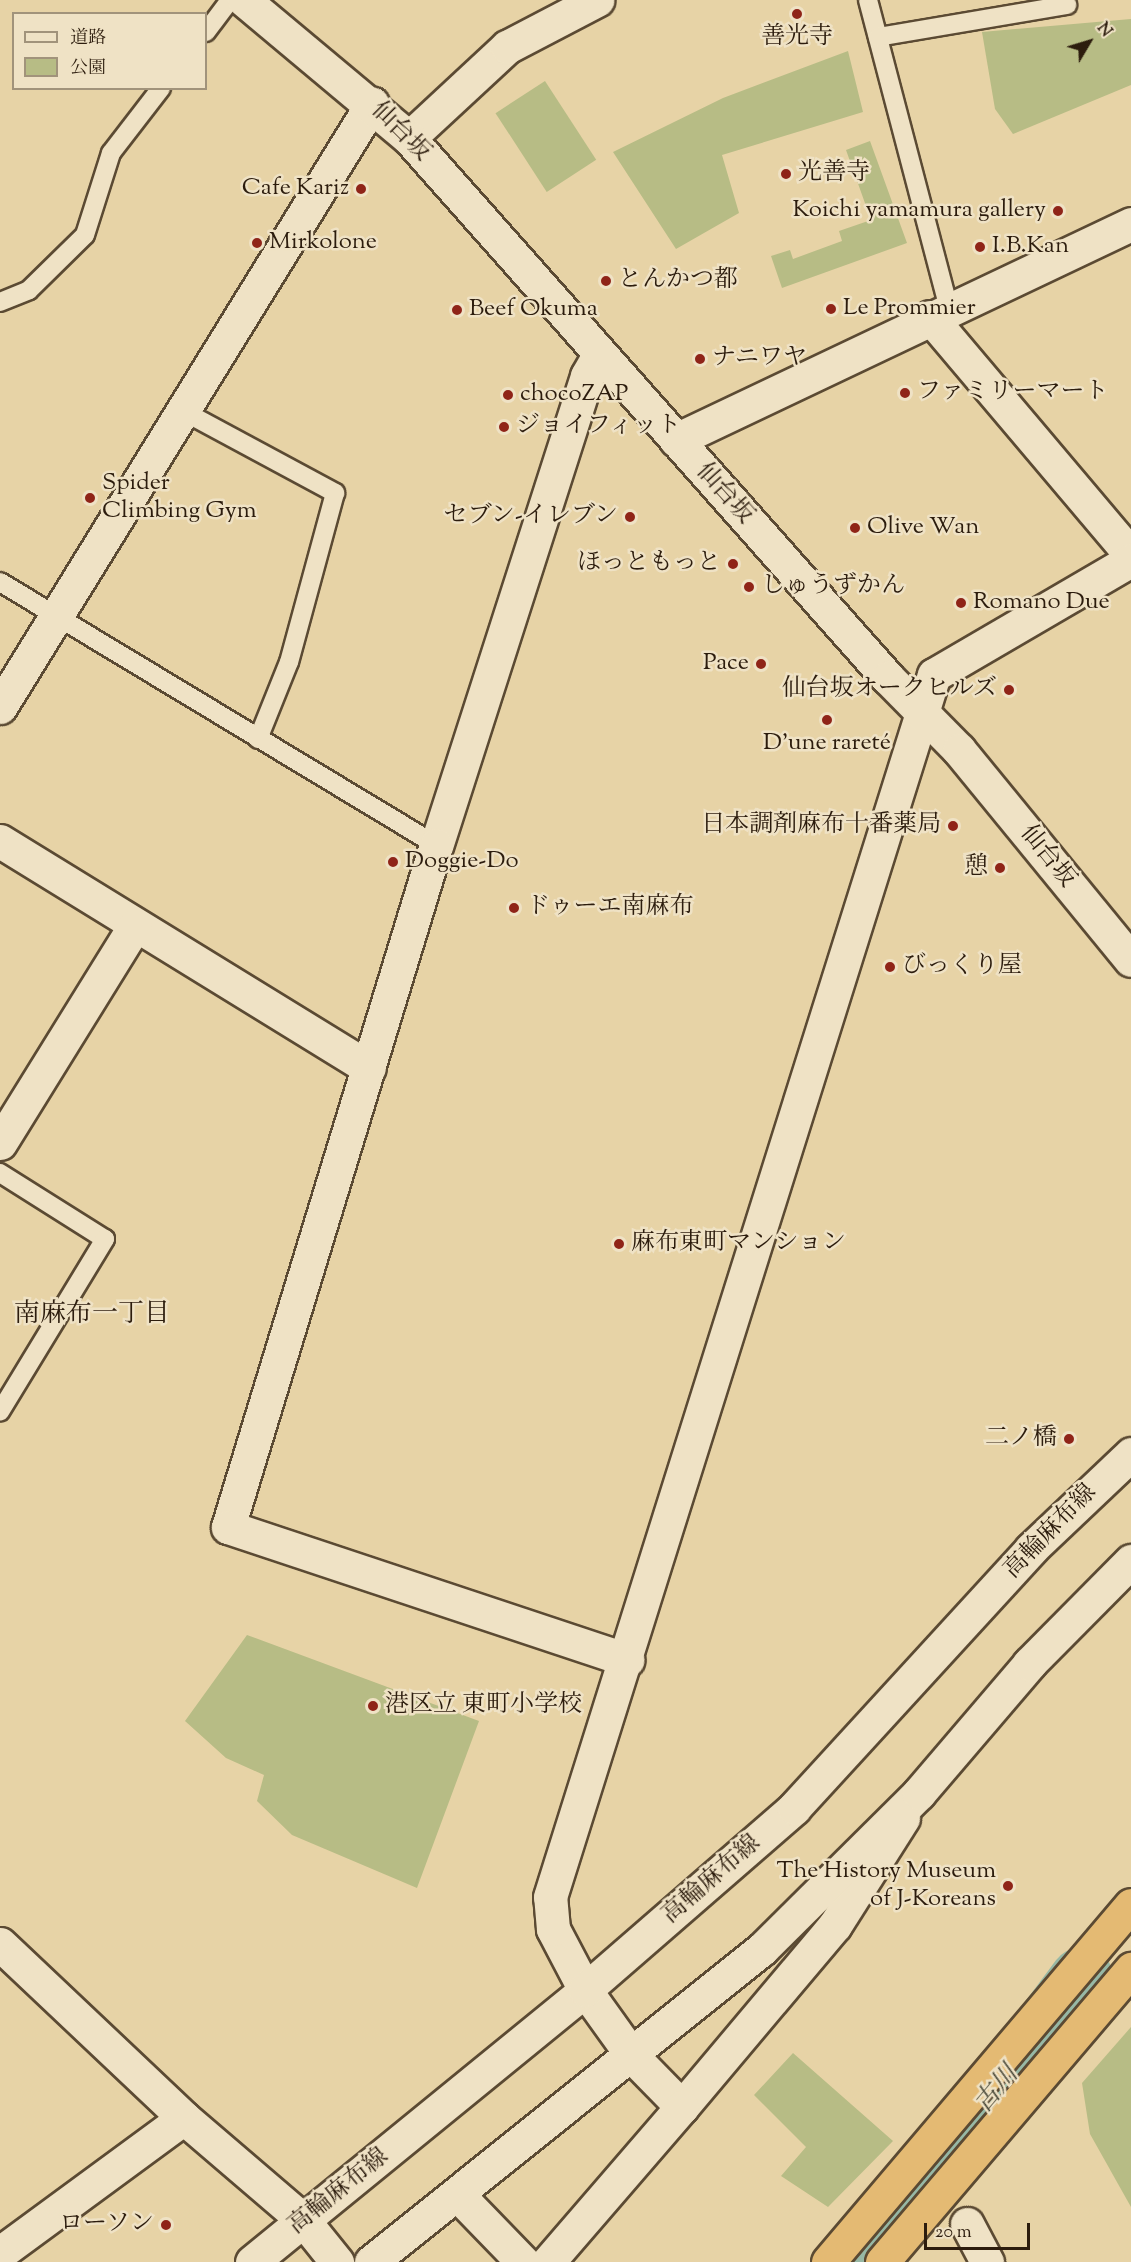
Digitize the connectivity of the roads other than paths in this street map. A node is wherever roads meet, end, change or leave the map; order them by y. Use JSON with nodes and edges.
{"nodes":[{"id":1,"x":230,"y":0,"type":"edge"},
{"id":2,"x":244,"y":0,"type":"edge"},
{"id":3,"x":597,"y":0,"type":"edge"},
{"id":4,"x":868,"y":0,"type":"edge"},
{"id":5,"x":1067,"y":5,"type":"dead end"},
{"id":6,"x":207,"y":31,"type":"edge"},
{"id":7,"x":878,"y":37,"type":"junction"},
{"id":8,"x":159,"y":90,"type":"edge"},
{"id":9,"x":372,"y":104,"type":"junction"},
{"id":10,"x":409,"y":138,"type":"junction"},
{"id":11,"x":1131,"y":224,"type":"edge"},
{"id":12,"x":0,"y":302,"type":"edge"},
{"id":13,"x":939,"y":313,"type":"junction"},
{"id":14,"x":599,"y":355,"type":"junction"},
{"id":15,"x":183,"y":411,"type":"junction"},
{"id":16,"x":676,"y":440,"type":"junction"},
{"id":17,"x":1131,"y":555,"type":"edge"},
{"id":18,"x":1131,"y":560,"type":"edge"},
{"id":19,"x":0,"y":582,"type":"edge"},
{"id":20,"x":57,"y":616,"type":"junction"},
{"id":21,"x":0,"y":707,"type":"edge"},
{"id":22,"x":921,"y":713,"type":"junction"},
{"id":23,"x":258,"y":738,"type":"junction"},
{"id":24,"x":0,"y":841,"type":"edge"},
{"id":25,"x":436,"y":845,"type":"junction"},
{"id":26,"x":135,"y":925,"type":"junction"},
{"id":27,"x":1130,"y":956,"type":"edge"},
{"id":28,"x":369,"y":1068,"type":"junction"},
{"id":29,"x":0,"y":1143,"type":"edge"},
{"id":30,"x":0,"y":1173,"type":"edge"},
{"id":31,"x":0,"y":1412,"type":"edge"},
{"id":32,"x":1131,"y":1454,"type":"edge"},
{"id":33,"x":1131,"y":1561,"type":"edge"},
{"id":34,"x":627,"y":1660,"type":"junction"},
{"id":35,"x":919,"y":1794,"type":"junction"},
{"id":36,"x":1131,"y":1905,"type":"edge"},
{"id":37,"x":0,"y":1944,"type":"edge"},
{"id":38,"x":1131,"y":1969,"type":"edge"},
{"id":39,"x":585,"y":1990,"type":"junction"},
{"id":40,"x":633,"y":2057,"type":"junction"},
{"id":41,"x":682,"y":2107,"type":"junction"},
{"id":42,"x":184,"y":2118,"type":"junction"},
{"id":43,"x":457,"y":2194,"type":"junction"},
{"id":44,"x":304,"y":2221,"type":"junction"},
{"id":45,"x":967,"y":2224,"type":"dead end"},
{"id":46,"x":0,"y":2253,"type":"edge"},
{"id":47,"x":252,"y":2262,"type":"edge"},
{"id":48,"x":337,"y":2262,"type":"edge"},
{"id":49,"x":371,"y":2262,"type":"edge"},
{"id":50,"x":523,"y":2262,"type":"edge"},
{"id":51,"x":548,"y":2262,"type":"edge"},
{"id":52,"x":828,"y":2262,"type":"edge"},
{"id":53,"x":882,"y":2262,"type":"edge"},
{"id":54,"x":987,"y":2262,"type":"edge"}],
"edges":[{"from":1,"to":6,"type":"lane"},
{"from":2,"to":9,"type":"street","name":"仙台坂"},
{"from":3,"to":10,"type":"street"},
{"from":4,"to":7,"type":"lane"},
{"from":5,"to":7,"type":"lane"},
{"from":7,"to":13,"type":"lane"},
{"from":8,"to":12,"type":"lane"},
{"from":9,"to":10,"type":"street","name":"仙台坂"},
{"from":9,"to":15,"type":"street"},
{"from":10,"to":14,"type":"street","name":"仙台坂"},
{"from":11,"to":13,"type":"street"},
{"from":13,"to":16,"type":"street"},
{"from":13,"to":17,"type":"street"},
{"from":14,"to":16,"type":"street","name":"仙台坂"},
{"from":14,"to":25,"type":"street"},
{"from":15,"to":20,"type":"street"},
{"from":15,"to":23,"type":"lane"},
{"from":16,"to":22,"type":"street","name":"仙台坂"},
{"from":18,"to":22,"type":"street"},
{"from":19,"to":20,"type":"lane"},
{"from":20,"to":21,"type":"street"},
{"from":20,"to":23,"type":"lane"},
{"from":22,"to":27,"type":"street","name":"仙台坂"},
{"from":22,"to":34,"type":"street"},
{"from":23,"to":25,"type":"lane"},
{"from":24,"to":26,"type":"street"},
{"from":25,"to":28,"type":"street"},
{"from":26,"to":28,"type":"street"},
{"from":26,"to":29,"type":"street"},
{"from":28,"to":34,"type":"street"},
{"from":30,"to":31,"type":"lane"},
{"from":32,"to":39,"type":"street","name":"高輪麻布線"},
{"from":33,"to":35,"type":"street"},
{"from":34,"to":39,"type":"street"},
{"from":35,"to":40,"type":"street"},
{"from":35,"to":41,"type":"street"},
{"from":36,"to":52,"type":"highway"},
{"from":37,"to":42,"type":"street"},
{"from":38,"to":53,"type":"highway"},
{"from":39,"to":40,"type":"street"},
{"from":39,"to":44,"type":"street","name":"高輪麻布線"},
{"from":40,"to":41,"type":"street"},
{"from":40,"to":43,"type":"street"},
{"from":41,"to":51,"type":"street"},
{"from":42,"to":44,"type":"street"},
{"from":42,"to":46,"type":"street"},
{"from":43,"to":49,"type":"street"},
{"from":43,"to":50,"type":"street"},
{"from":44,"to":47,"type":"street","name":"高輪麻布線"},
{"from":44,"to":48,"type":"street"},
{"from":45,"to":54,"type":"street"}]}
